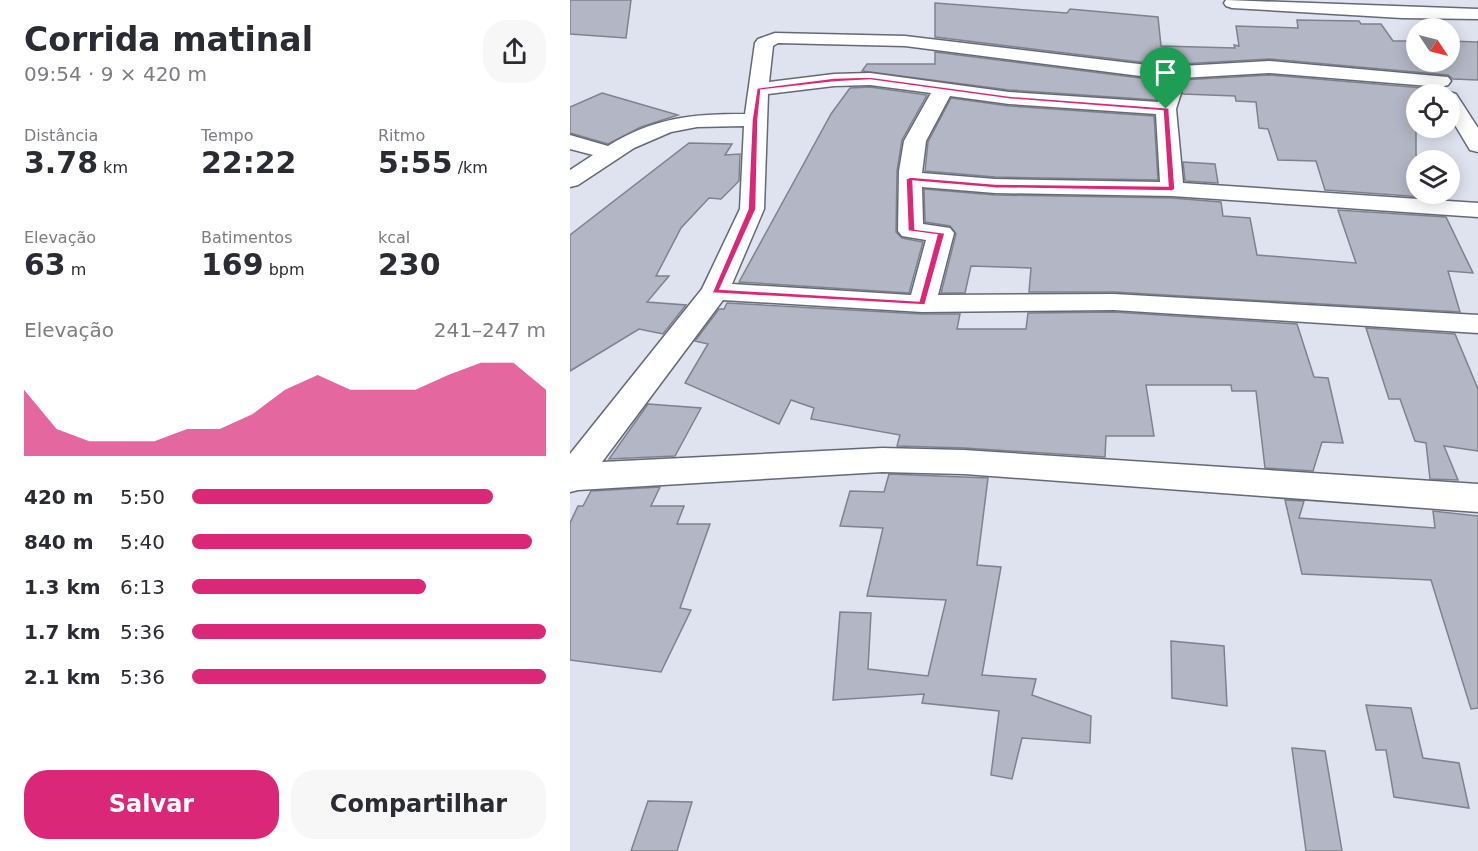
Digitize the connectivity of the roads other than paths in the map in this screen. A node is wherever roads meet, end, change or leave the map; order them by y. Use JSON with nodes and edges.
{"nodes":[{"id":1,"x":1391,"y":0,"type":"edge"},
{"id":2,"x":1232,"y":3,"type":"dead end"},
{"id":3,"x":1402,"y":13,"type":"junction"},
{"id":4,"x":1478,"y":14,"type":"edge"},
{"id":5,"x":1406,"y":21,"type":"edge"},
{"id":6,"x":1164,"y":73,"type":"junction"},
{"id":7,"x":1406,"y":87,"type":"edge"},
{"id":8,"x":759,"y":89,"type":"junction"},
{"id":9,"x":943,"y":90,"type":"junction"},
{"id":10,"x":1166,"y":109,"type":"junction"},
{"id":11,"x":1460,"y":112,"type":"edge"},
{"id":12,"x":755,"y":120,"type":"junction"},
{"id":13,"x":570,"y":142,"type":"edge"},
{"id":14,"x":1478,"y":146,"type":"edge"},
{"id":15,"x":613,"y":154,"type":"junction"},
{"id":16,"x":910,"y":179,"type":"junction"},
{"id":17,"x":570,"y":180,"type":"edge"},
{"id":18,"x":1172,"y":189,"type":"junction"},
{"id":19,"x":1478,"y":210,"type":"edge"},
{"id":20,"x":715,"y":291,"type":"junction"},
{"id":21,"x":922,"y":304,"type":"junction"},
{"id":22,"x":1478,"y":324,"type":"edge"},
{"id":23,"x":571,"y":478,"type":"edge"},
{"id":24,"x":1478,"y":498,"type":"edge"}],
"edges":[{"from":1,"to":3,"type":"street"},
{"from":2,"to":3,"type":"street"},
{"from":3,"to":4,"type":"street"},
{"from":3,"to":5,"type":"street"},
{"from":6,"to":7,"type":"street"},
{"from":6,"to":8,"type":"street"},
{"from":6,"to":10,"type":"street"},
{"from":8,"to":9,"type":"street"},
{"from":8,"to":12,"type":"street"},
{"from":9,"to":10,"type":"street"},
{"from":9,"to":16,"type":"street"},
{"from":10,"to":18,"type":"street"},
{"from":11,"to":14,"type":"street"},
{"from":12,"to":15,"type":"street"},
{"from":12,"to":20,"type":"street"},
{"from":13,"to":15,"type":"street"},
{"from":15,"to":17,"type":"street"},
{"from":16,"to":18,"type":"street"},
{"from":16,"to":21,"type":"street"},
{"from":18,"to":19,"type":"street"},
{"from":20,"to":21,"type":"street"},
{"from":20,"to":23,"type":"street"},
{"from":21,"to":22,"type":"street"},
{"from":23,"to":24,"type":"street"}]}
